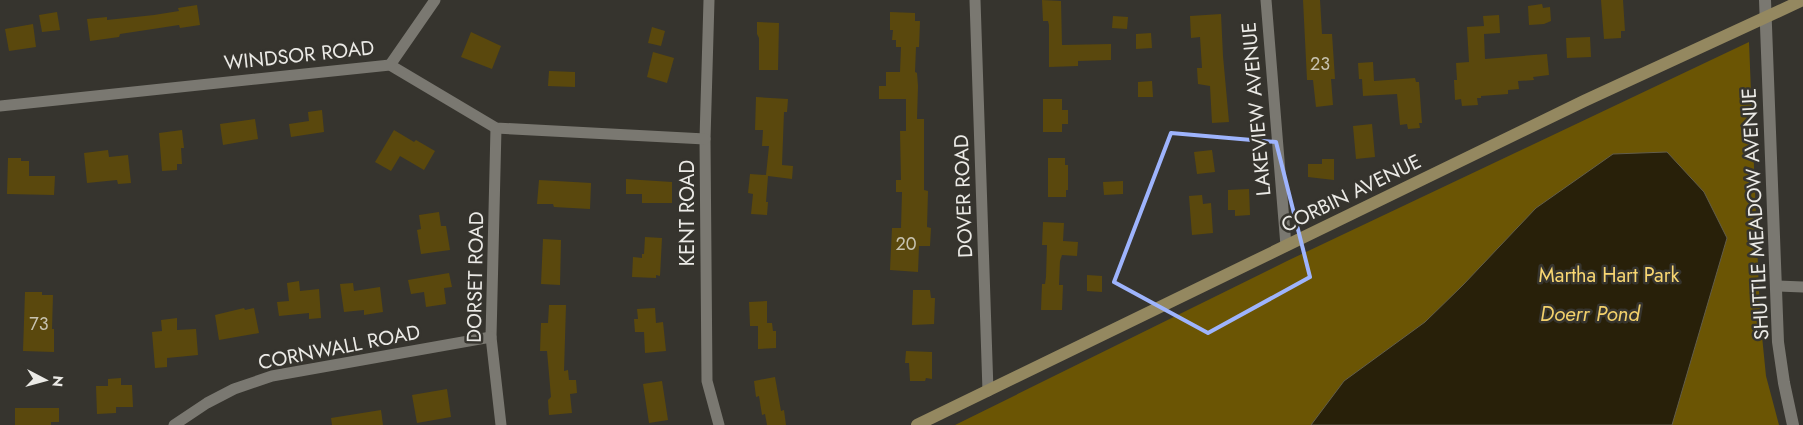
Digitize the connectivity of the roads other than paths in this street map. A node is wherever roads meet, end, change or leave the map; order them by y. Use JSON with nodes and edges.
{"nodes":[{"id":1,"x":435,"y":0,"type":"edge"},
{"id":2,"x":709,"y":0,"type":"edge"},
{"id":3,"x":975,"y":0,"type":"edge"},
{"id":4,"x":1266,"y":0,"type":"edge"},
{"id":5,"x":1765,"y":0,"type":"edge"},
{"id":6,"x":1803,"y":0,"type":"edge"},
{"id":7,"x":1765,"y":18,"type":"junction"},
{"id":8,"x":390,"y":65,"type":"junction"},
{"id":9,"x":0,"y":106,"type":"edge"},
{"id":10,"x":496,"y":128,"type":"junction"},
{"id":11,"x":705,"y":139,"type":"junction"},
{"id":12,"x":1286,"y":246,"type":"junction"},
{"id":13,"x":1777,"y":286,"type":"junction"},
{"id":14,"x":1803,"y":287,"type":"edge"},
{"id":15,"x":491,"y":337,"type":"junction"},
{"id":16,"x":988,"y":391,"type":"junction"},
{"id":17,"x":174,"y":425,"type":"edge"},
{"id":18,"x":502,"y":425,"type":"edge"},
{"id":19,"x":719,"y":425,"type":"edge"},
{"id":20,"x":917,"y":425,"type":"edge"},
{"id":21,"x":1793,"y":425,"type":"edge"}],
"edges":[{"from":1,"to":8,"type":"street"},
{"from":2,"to":11,"type":"street","name":"KENT ROAD"},
{"from":3,"to":16,"type":"street","name":"DOVER ROAD"},
{"from":4,"to":12,"type":"street","name":"LAKEVIEW AVENUE"},
{"from":5,"to":7,"type":"street","name":"SHUTTLE MEADOW AVENUE"},
{"from":6,"to":7,"type":"main road","name":"CORBIN AVENUE"},
{"from":7,"to":12,"type":"main road","name":"CORBIN AVENUE"},
{"from":7,"to":13,"type":"street","name":"SHUTTLE MEADOW AVENUE"},
{"from":8,"to":9,"type":"street","name":"WINDSOR ROAD"},
{"from":8,"to":10,"type":"street","name":"WINDSOR ROAD"},
{"from":10,"to":11,"type":"street","name":"WINDSOR ROAD"},
{"from":10,"to":15,"type":"street","name":"DORSET ROAD"},
{"from":11,"to":19,"type":"street","name":"KENT ROAD"},
{"from":12,"to":16,"type":"main road","name":"CORBIN AVENUE"},
{"from":13,"to":14,"type":"street"},
{"from":13,"to":21,"type":"street","name":"SHUTTLE MEADOW AVENUE"},
{"from":15,"to":17,"type":"street","name":"CORNWALL ROAD"},
{"from":15,"to":18,"type":"street","name":"DORSET ROAD"},
{"from":16,"to":20,"type":"main road","name":"CORBIN AVENUE"}]}
